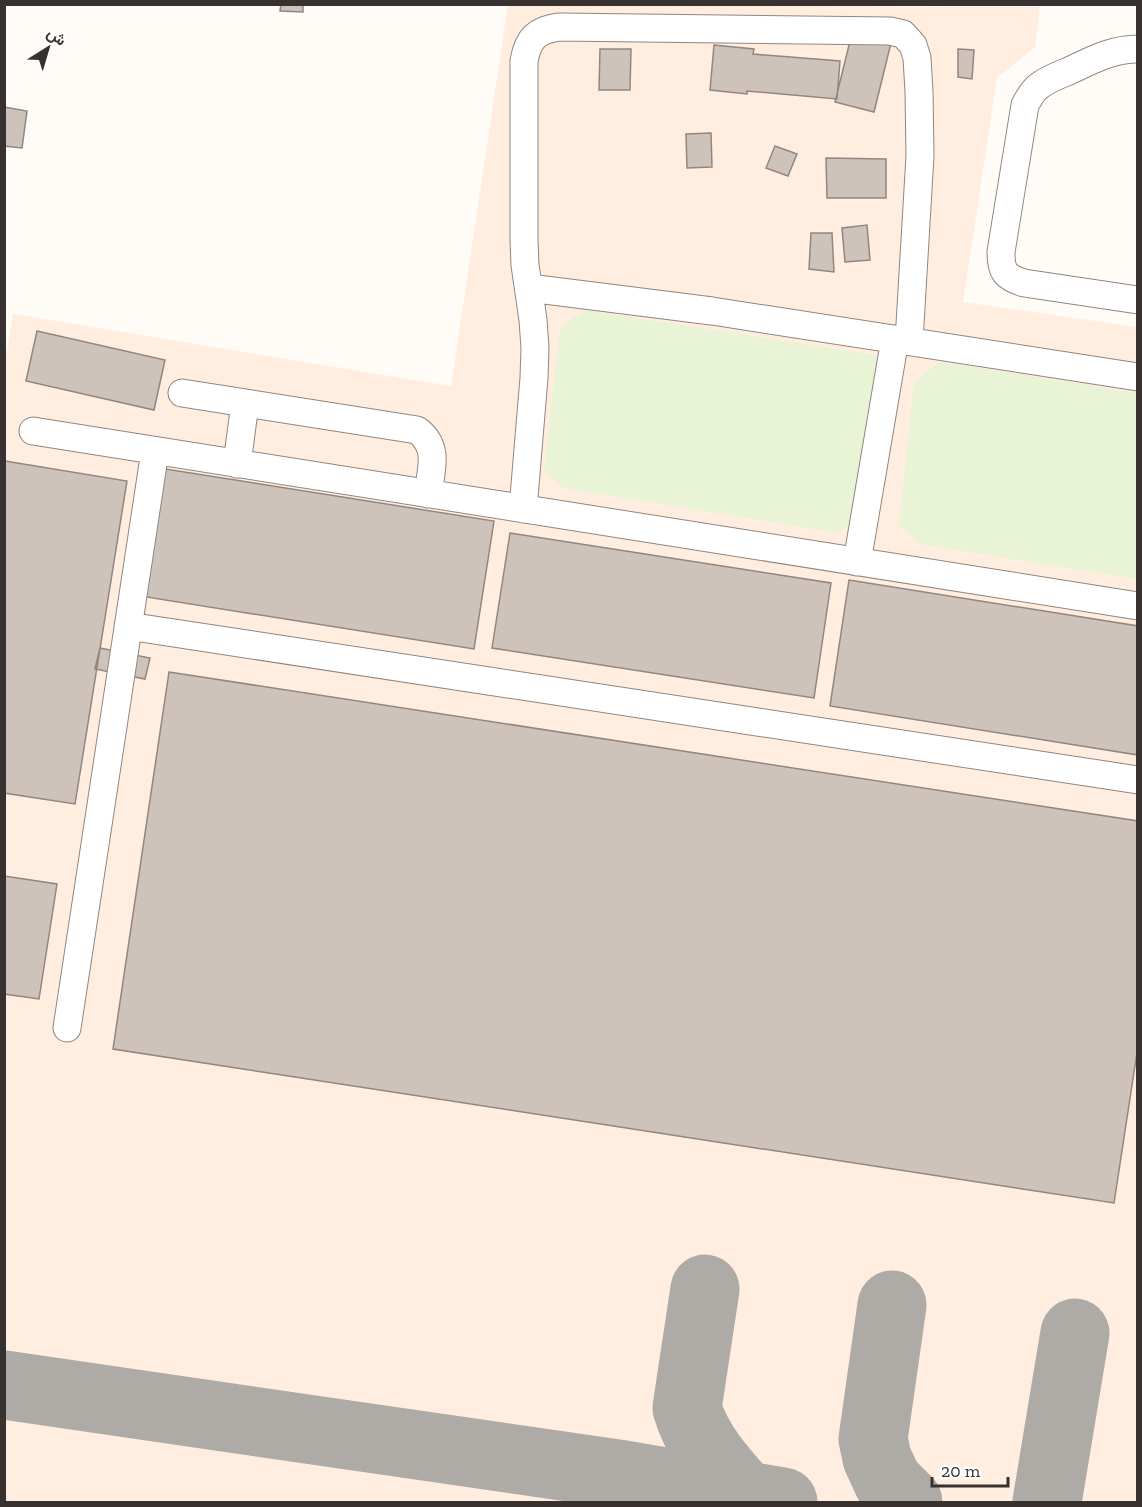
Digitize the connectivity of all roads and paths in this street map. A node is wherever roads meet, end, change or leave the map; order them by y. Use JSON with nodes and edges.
{"nodes":[{"id":1,"x":1137,"y":49,"type":"edge"},
{"id":2,"x":529,"y":288,"type":"junction"},
{"id":3,"x":1137,"y":300,"type":"edge"},
{"id":4,"x":902,"y":340,"type":"junction"},
{"id":5,"x":1137,"y":377,"type":"edge"},
{"id":6,"x":182,"y":393,"type":"dead end"},
{"id":7,"x":245,"y":402,"type":"junction"},
{"id":8,"x":33,"y":431,"type":"dead end"},
{"id":9,"x":155,"y":451,"type":"junction"},
{"id":10,"x":237,"y":464,"type":"junction"},
{"id":11,"x":428,"y":494,"type":"junction"},
{"id":12,"x":523,"y":509,"type":"junction"},
{"id":13,"x":857,"y":562,"type":"junction"},
{"id":14,"x":1137,"y":606,"type":"edge"},
{"id":15,"x":128,"y":626,"type":"junction"},
{"id":16,"x":1137,"y":780,"type":"edge"},
{"id":17,"x":67,"y":1028,"type":"dead end"}],
"edges":[{"from":1,"to":3,"type":"lane"},
{"from":2,"to":4,"type":"lane"},
{"from":2,"to":4,"type":"lane"},
{"from":2,"to":12,"type":"lane"},
{"from":4,"to":5,"type":"lane"},
{"from":4,"to":13,"type":"lane"},
{"from":6,"to":7,"type":"lane"},
{"from":7,"to":10,"type":"lane"},
{"from":7,"to":11,"type":"lane"},
{"from":8,"to":9,"type":"lane"},
{"from":9,"to":10,"type":"lane"},
{"from":9,"to":15,"type":"lane"},
{"from":10,"to":11,"type":"lane"},
{"from":11,"to":12,"type":"lane"},
{"from":12,"to":13,"type":"lane"},
{"from":13,"to":14,"type":"lane"},
{"from":15,"to":16,"type":"lane"},
{"from":15,"to":17,"type":"lane"}]}
